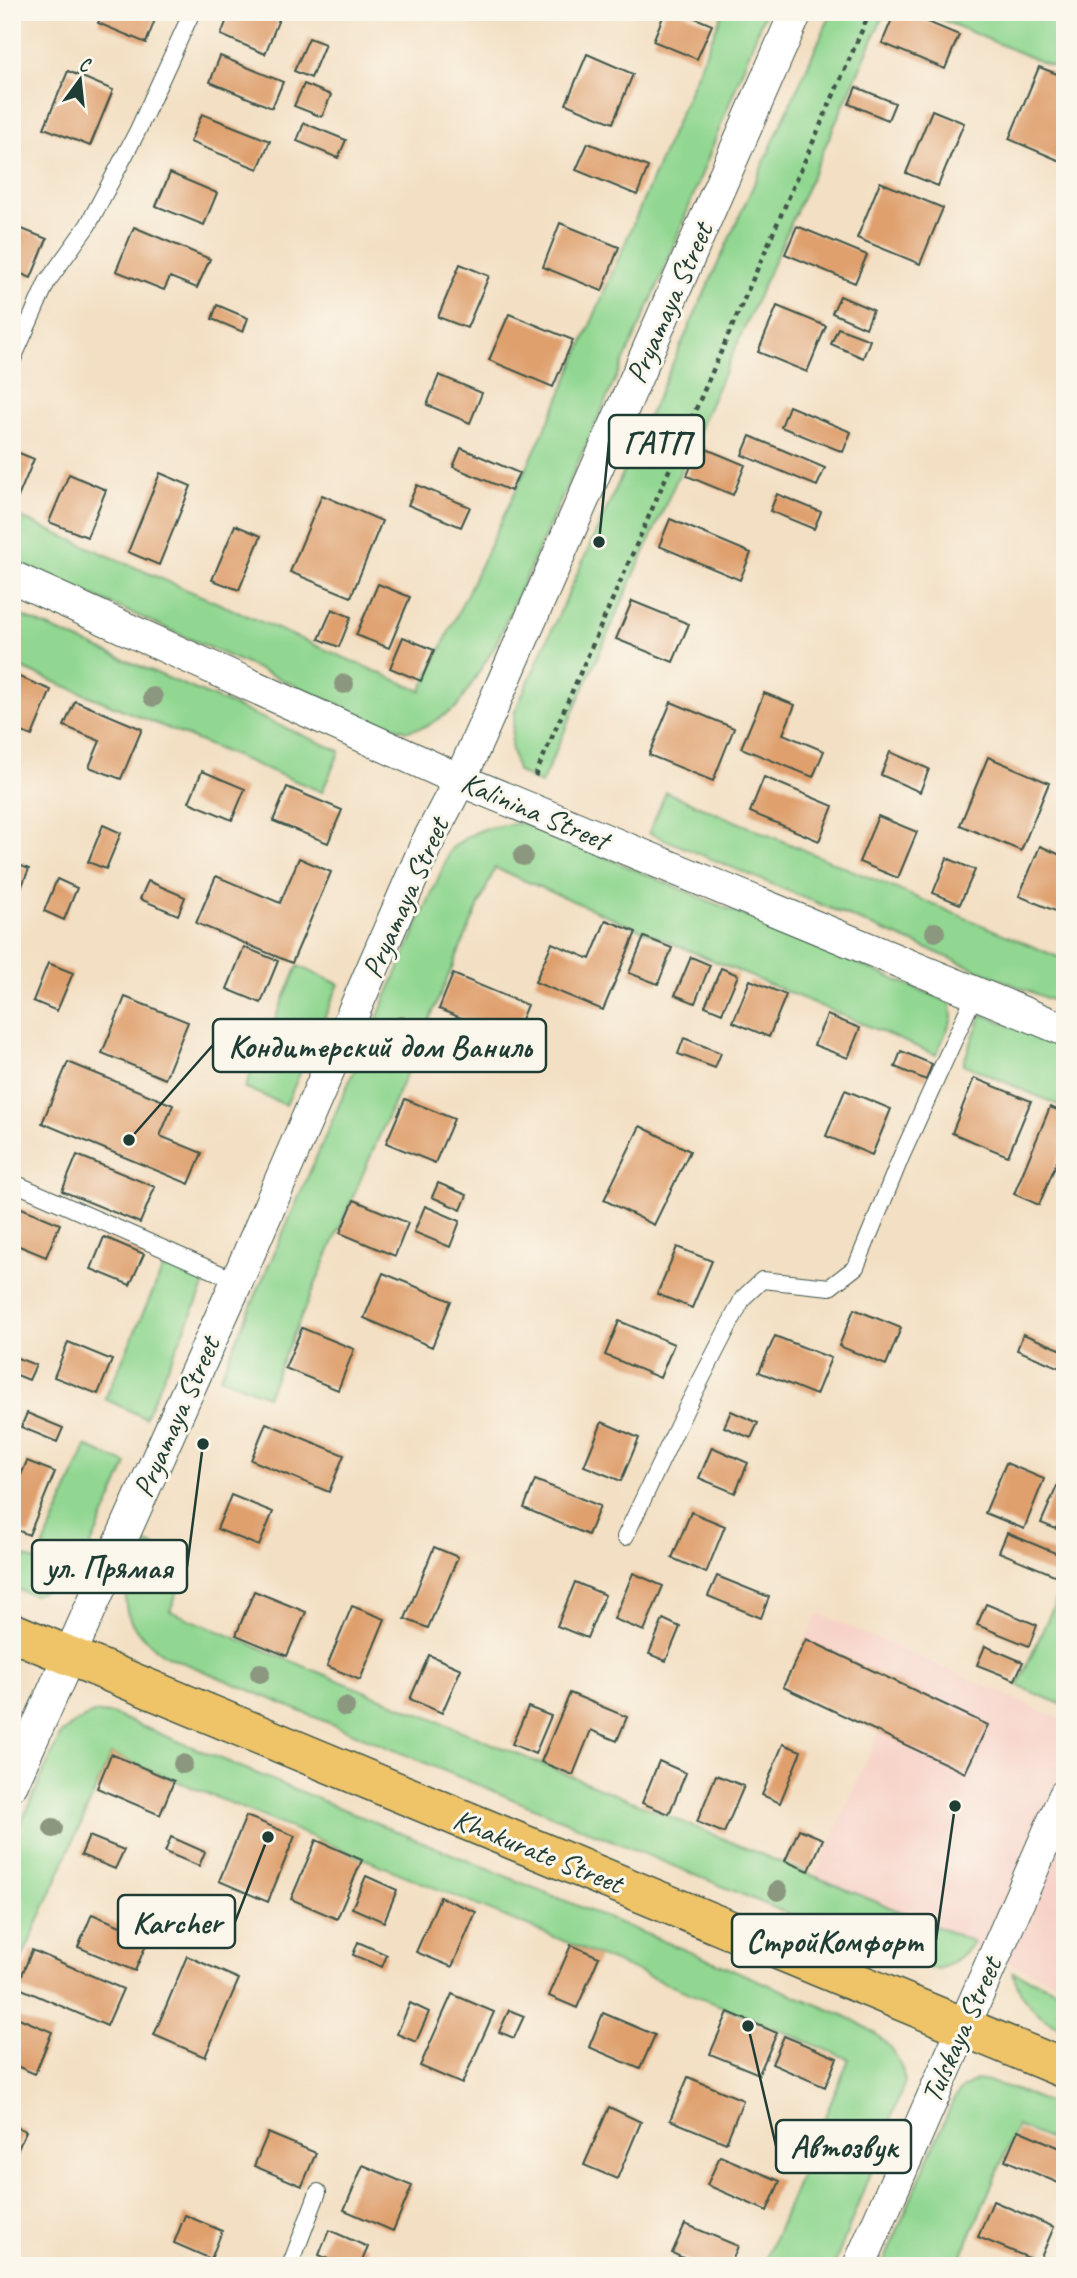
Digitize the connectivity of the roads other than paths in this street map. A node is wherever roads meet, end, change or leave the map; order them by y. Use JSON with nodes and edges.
{"nodes":[{"id":1,"x":192,"y":12,"type":"edge"},
{"id":2,"x":796,"y":12,"type":"edge"},
{"id":3,"x":12,"y":361,"type":"edge"},
{"id":4,"x":12,"y":577,"type":"edge"},
{"id":5,"x":460,"y":780,"type":"junction"},
{"id":6,"x":975,"y":993,"type":"junction"},
{"id":7,"x":1065,"y":1030,"type":"edge"},
{"id":8,"x":12,"y":1182,"type":"edge"},
{"id":9,"x":237,"y":1281,"type":"junction"},
{"id":10,"x":625,"y":1537,"type":"dead end"},
{"id":11,"x":12,"y":1632,"type":"edge"},
{"id":12,"x":69,"y":1655,"type":"junction"},
{"id":13,"x":12,"y":1784,"type":"edge"},
{"id":14,"x":1065,"y":1795,"type":"edge"},
{"id":15,"x":962,"y":2027,"type":"junction"},
{"id":16,"x":1065,"y":2069,"type":"edge"},
{"id":17,"x":318,"y":2192,"type":"dead end"},
{"id":18,"x":290,"y":2266,"type":"edge"},
{"id":19,"x":859,"y":2266,"type":"edge"}],
"edges":[{"from":1,"to":3,"type":"lane"},
{"from":2,"to":5,"type":"street","name":"Pryamaya Street"},
{"from":4,"to":5,"type":"street","name":"Kalinina Street"},
{"from":5,"to":6,"type":"street","name":"Kalinina Street"},
{"from":5,"to":9,"type":"street","name":"Pryamaya Street"},
{"from":6,"to":7,"type":"street","name":"Kalinina Street"},
{"from":6,"to":10,"type":"lane"},
{"from":8,"to":9,"type":"lane"},
{"from":9,"to":12,"type":"street","name":"Pryamaya Street"},
{"from":11,"to":12,"type":"main road","name":"Khakurate Street"},
{"from":12,"to":13,"type":"street","name":"Pryamaya Street"},
{"from":12,"to":15,"type":"main road","name":"Khakurate Street"},
{"from":14,"to":15,"type":"street","name":"Tulskaya Street"},
{"from":15,"to":16,"type":"main road","name":"Khakurate Street"},
{"from":15,"to":19,"type":"street","name":"Tulskaya Street"},
{"from":17,"to":18,"type":"lane"}]}
